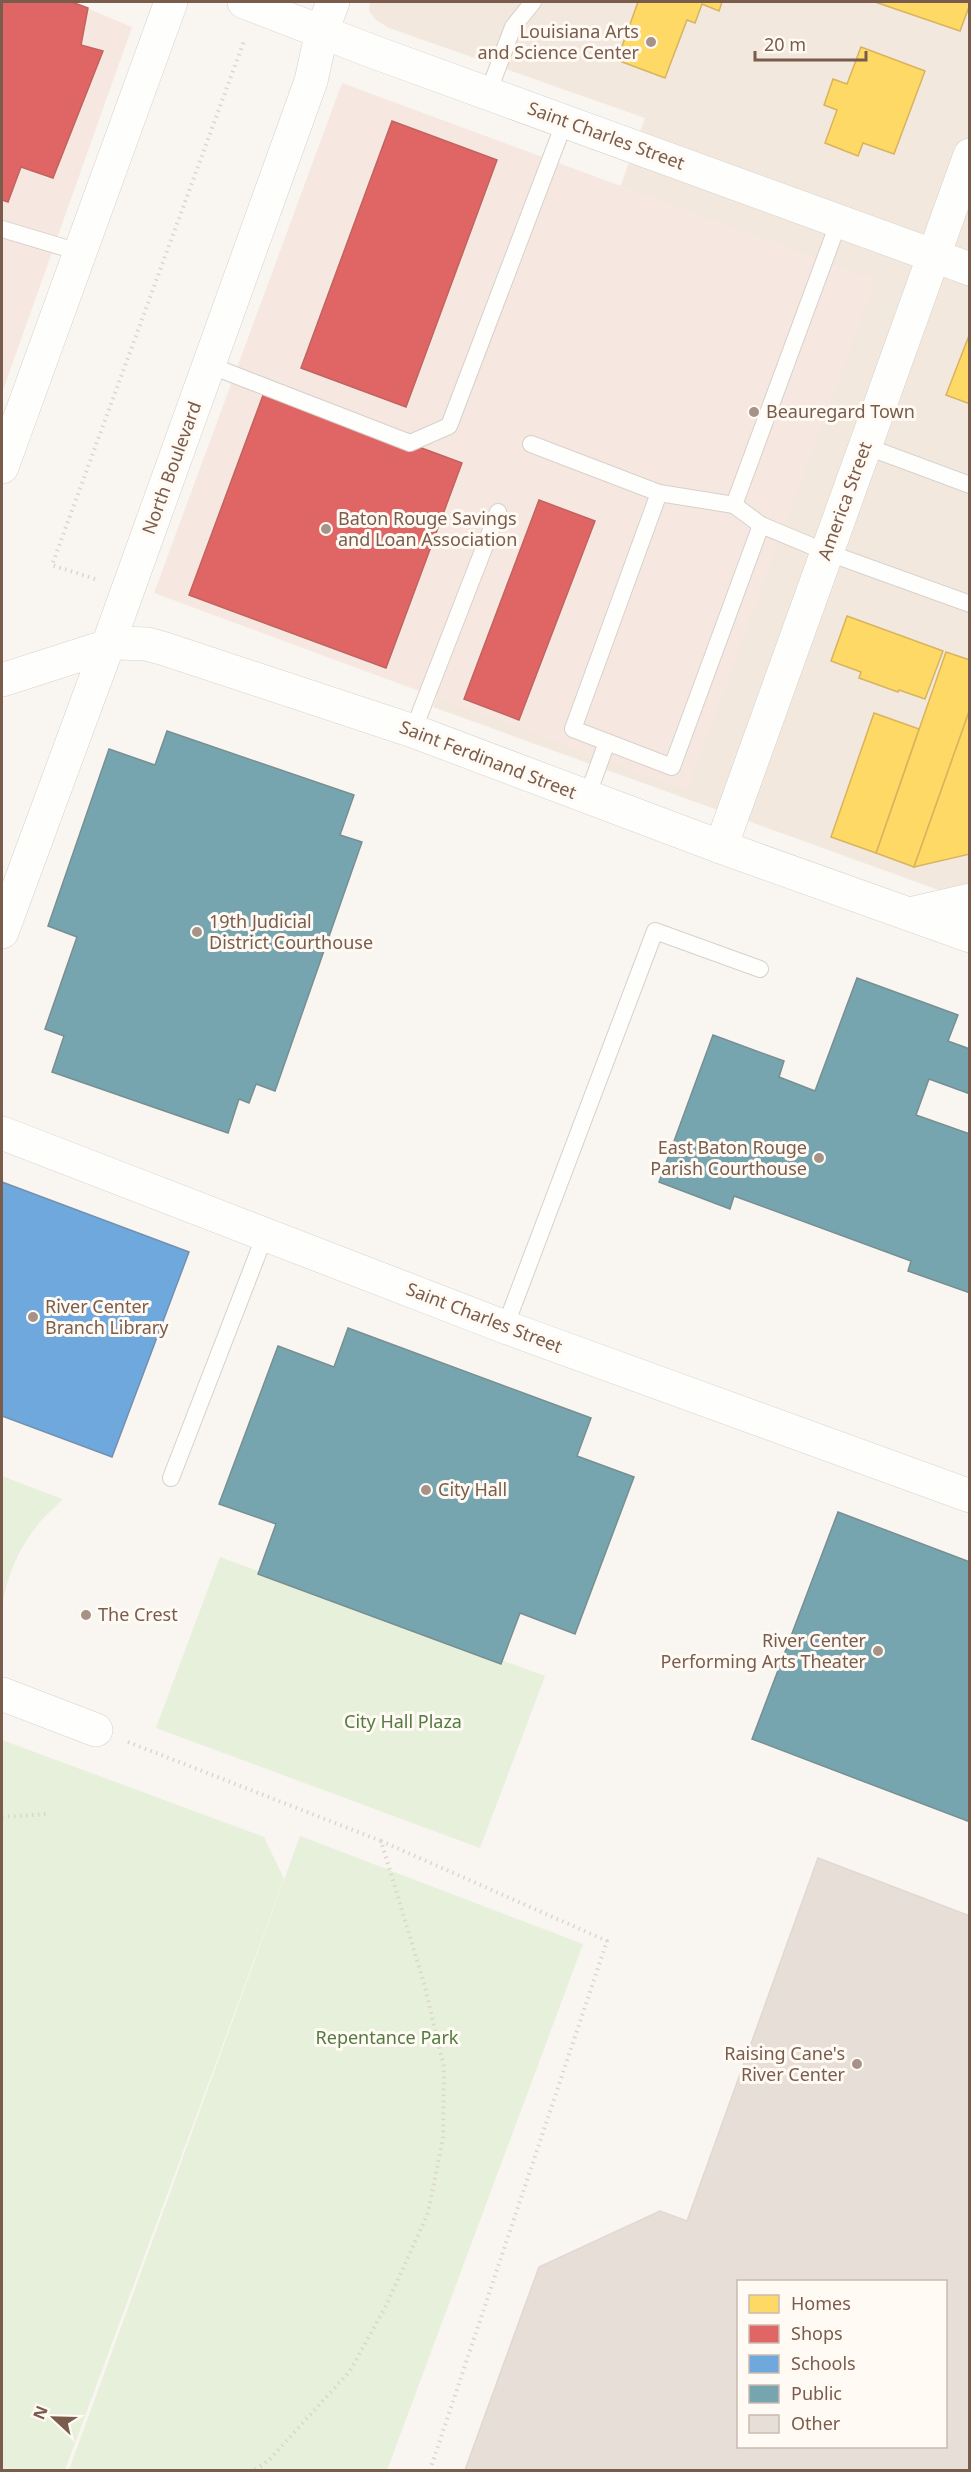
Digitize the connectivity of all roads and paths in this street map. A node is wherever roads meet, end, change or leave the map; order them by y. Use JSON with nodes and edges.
{"nodes":[{"id":1,"x":171,"y":2,"type":"edge"},
{"id":2,"x":244,"y":2,"type":"edge"},
{"id":3,"x":533,"y":2,"type":"edge"},
{"id":4,"x":328,"y":16,"type":"edge"},
{"id":5,"x":244,"y":41,"type":"dead end"},
{"id":6,"x":488,"y":93,"type":"junction"},
{"id":7,"x":565,"y":121,"type":"junction"},
{"id":8,"x":969,"y":155,"type":"edge"},
{"id":9,"x":839,"y":221,"type":"junction"},
{"id":10,"x":2,"y":230,"type":"edge"},
{"id":11,"x":79,"y":252,"type":"junction"},
{"id":12,"x":933,"y":256,"type":"junction"},
{"id":13,"x":969,"y":269,"type":"edge"},
{"id":14,"x":209,"y":365,"type":"junction"},
{"id":15,"x":531,"y":444,"type":"dead end"},
{"id":16,"x":865,"y":446,"type":"junction"},
{"id":17,"x":2,"y":467,"type":"edge"},
{"id":18,"x":969,"y":485,"type":"edge"},
{"id":19,"x":659,"y":493,"type":"junction"},
{"id":20,"x":734,"y":505,"type":"junction"},
{"id":21,"x":498,"y":512,"type":"dead end"},
{"id":22,"x":761,"y":525,"type":"junction"},
{"id":23,"x":826,"y":552,"type":"junction"},
{"id":24,"x":102,"y":581,"type":"dead end"},
{"id":25,"x":969,"y":604,"type":"edge"},
{"id":26,"x":108,"y":645,"type":"junction"},
{"id":27,"x":2,"y":680,"type":"edge"},
{"id":28,"x":413,"y":731,"type":"junction"},
{"id":29,"x":607,"y":742,"type":"junction"},
{"id":30,"x":587,"y":797,"type":"junction"},
{"id":31,"x":720,"y":846,"type":"junction"},
{"id":32,"x":969,"y":900,"type":"edge"},
{"id":33,"x":909,"y":914,"type":"junction"},
{"id":34,"x":2,"y":932,"type":"edge"},
{"id":35,"x":969,"y":936,"type":"edge"},
{"id":36,"x":760,"y":969,"type":"dead end"},
{"id":37,"x":2,"y":1132,"type":"edge"},
{"id":38,"x":265,"y":1235,"type":"junction"},
{"id":39,"x":505,"y":1327,"type":"junction"},
{"id":40,"x":171,"y":1478,"type":"dead end"},
{"id":41,"x":969,"y":1496,"type":"edge"},
{"id":42,"x":2,"y":1694,"type":"edge"},
{"id":43,"x":96,"y":1730,"type":"joint"},
{"id":44,"x":48,"y":1814,"type":"dead end"},
{"id":45,"x":2,"y":1817,"type":"edge"},
{"id":46,"x":381,"y":1842,"type":"junction"},
{"id":47,"x":255,"y":2470,"type":"edge"},
{"id":48,"x":430,"y":2470,"type":"edge"}],
"edges":[{"from":1,"to":11,"type":"street"},
{"from":2,"to":4,"type":"street","name":"Saint Charles Street"},
{"from":3,"to":6,"type":"lane"},
{"from":4,"to":6,"type":"street","name":"Saint Charles Street"},
{"from":4,"to":14,"type":"street","name":"North Boulevard"},
{"from":5,"to":24,"type":"path"},
{"from":6,"to":7,"type":"street","name":"Saint Charles Street"},
{"from":7,"to":9,"type":"street","name":"Saint Charles Street"},
{"from":7,"to":14,"type":"lane"},
{"from":8,"to":12,"type":"street","name":"America Street"},
{"from":9,"to":12,"type":"street","name":"Saint Charles Street"},
{"from":9,"to":20,"type":"lane"},
{"from":10,"to":11,"type":"lane"},
{"from":11,"to":17,"type":"street"},
{"from":12,"to":13,"type":"street","name":"Saint Charles Street"},
{"from":12,"to":16,"type":"street","name":"America Street"},
{"from":14,"to":26,"type":"street","name":"North Boulevard"},
{"from":15,"to":19,"type":"lane"},
{"from":16,"to":18,"type":"lane"},
{"from":16,"to":23,"type":"street","name":"America Street"},
{"from":19,"to":20,"type":"lane"},
{"from":19,"to":29,"type":"lane"},
{"from":20,"to":22,"type":"lane"},
{"from":21,"to":28,"type":"lane"},
{"from":22,"to":23,"type":"lane"},
{"from":22,"to":29,"type":"lane"},
{"from":23,"to":25,"type":"lane"},
{"from":23,"to":31,"type":"street","name":"America Street"},
{"from":26,"to":27,"type":"street","name":"Saint Ferdinand Street"},
{"from":26,"to":28,"type":"street","name":"Saint Ferdinand Street"},
{"from":26,"to":34,"type":"street","name":"North Boulevard"},
{"from":28,"to":30,"type":"street","name":"Saint Ferdinand Street"},
{"from":29,"to":30,"type":"lane"},
{"from":30,"to":31,"type":"street","name":"Saint Ferdinand Street"},
{"from":31,"to":33,"type":"street","name":"Saint Ferdinand Street"},
{"from":32,"to":33,"type":"street"},
{"from":33,"to":35,"type":"street","name":"Saint Ferdinand Street"},
{"from":36,"to":39,"type":"lane"},
{"from":37,"to":38,"type":"street","name":"Saint Charles Street"},
{"from":38,"to":39,"type":"street","name":"Saint Charles Street"},
{"from":38,"to":40,"type":"lane"},
{"from":39,"to":41,"type":"street","name":"Saint Charles Street"},
{"from":42,"to":43,"type":"street"},
{"from":43,"to":46,"type":"path"},
{"from":44,"to":45,"type":"path"},
{"from":46,"to":47,"type":"path"},
{"from":46,"to":48,"type":"path"}]}
